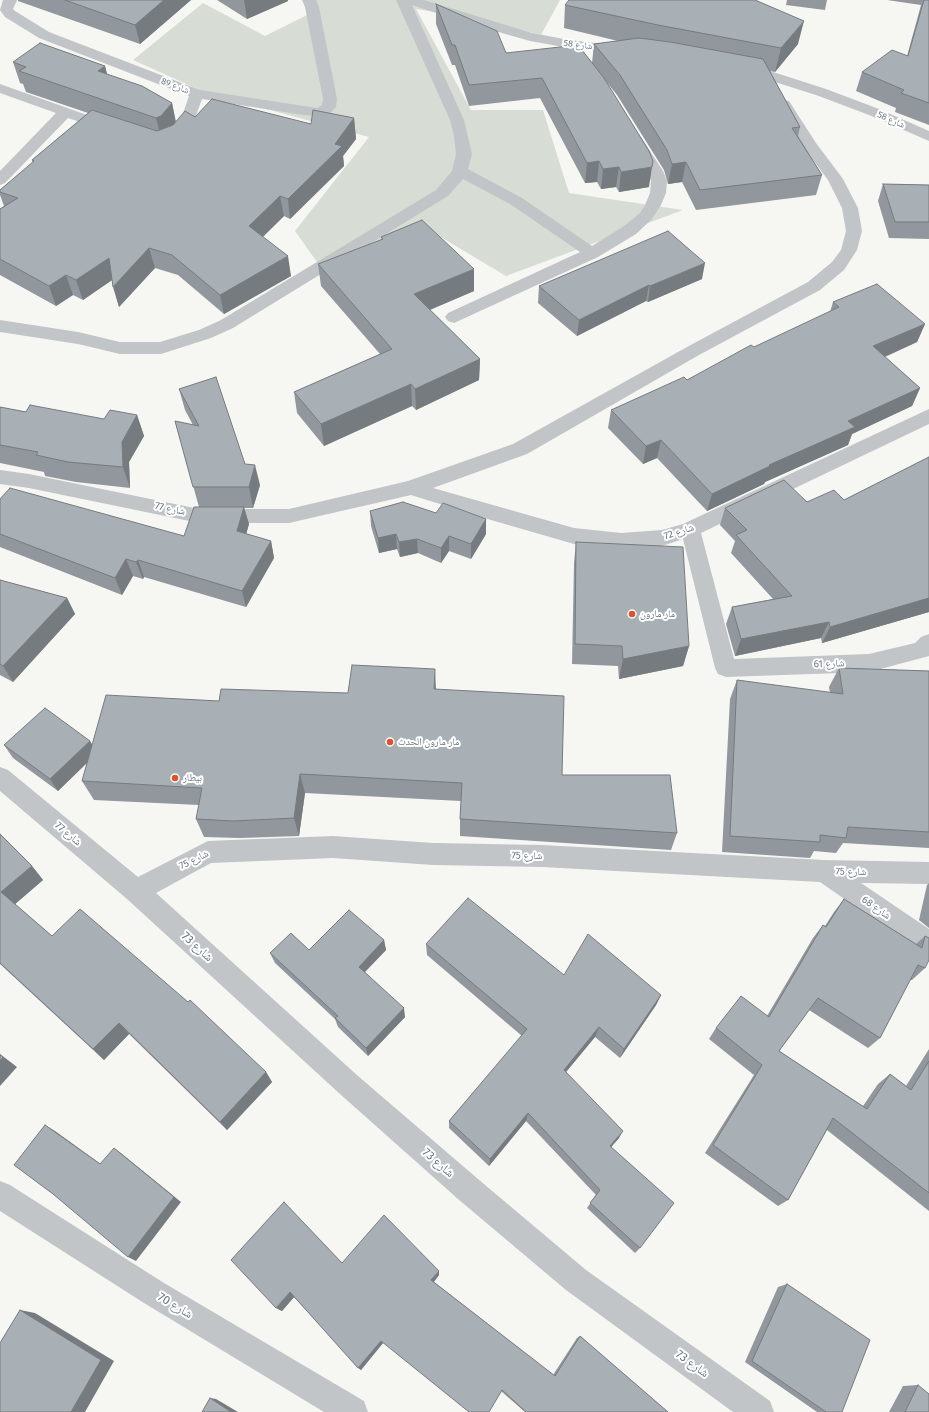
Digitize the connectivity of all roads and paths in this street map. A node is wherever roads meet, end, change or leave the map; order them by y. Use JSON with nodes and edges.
{"nodes":[{"id":1,"x":403,"y":0,"type":"edge"},
{"id":2,"x":411,"y":0,"type":"edge"},
{"id":3,"x":314,"y":2,"type":"edge"},
{"id":4,"x":8,"y":4,"type":"edge"},
{"id":5,"x":569,"y":44,"type":"junction"},
{"id":6,"x":635,"y":51,"type":"edge"},
{"id":7,"x":582,"y":61,"type":"edge"},
{"id":8,"x":729,"y":67,"type":"edge"},
{"id":9,"x":765,"y":74,"type":"junction"},
{"id":10,"x":0,"y":88,"type":"edge"},
{"id":11,"x":198,"y":94,"type":"junction"},
{"id":12,"x":65,"y":113,"type":"junction"},
{"id":13,"x":627,"y":126,"type":"edge"},
{"id":14,"x":125,"y":133,"type":"edge"},
{"id":15,"x":929,"y":137,"type":"edge"},
{"id":16,"x":162,"y":145,"type":"edge"},
{"id":17,"x":460,"y":170,"type":"junction"},
{"id":18,"x":0,"y":180,"type":"edge"},
{"id":19,"x":592,"y":253,"type":"junction"},
{"id":20,"x":454,"y":317,"type":"dead end"},
{"id":21,"x":0,"y":326,"type":"edge"},
{"id":22,"x":929,"y":416,"type":"edge"},
{"id":23,"x":0,"y":476,"type":"edge"},
{"id":24,"x":411,"y":488,"type":"junction"},
{"id":25,"x":690,"y":530,"type":"junction"},
{"id":26,"x":929,"y":643,"type":"edge"},
{"id":27,"x":0,"y":777,"type":"edge"},
{"id":28,"x":824,"y":872,"type":"junction"},
{"id":29,"x":929,"y":873,"type":"edge"},
{"id":30,"x":136,"y":891,"type":"junction"},
{"id":31,"x":929,"y":944,"type":"edge"},
{"id":32,"x":0,"y":1195,"type":"edge"},
{"id":33,"x":353,"y":1412,"type":"edge"},
{"id":34,"x":759,"y":1412,"type":"edge"}],
"edges":[{"from":1,"to":17,"type":"street"},
{"from":2,"to":5,"type":"street","name":"شارع 58"},
{"from":3,"to":11,"type":"street"},
{"from":4,"to":11,"type":"street","name":"شارع 89"},
{"from":5,"to":6,"type":"street","name":"شارع 58"},
{"from":5,"to":7,"type":"street"},
{"from":8,"to":9,"type":"street","name":"شارع 58"},
{"from":9,"to":15,"type":"street","name":"شارع 58"},
{"from":9,"to":24,"type":"street","name":"شارع 77"},
{"from":10,"to":12,"type":"street"},
{"from":11,"to":16,"type":"street","name":"شارع 89"},
{"from":12,"to":14,"type":"street"},
{"from":12,"to":18,"type":"street"},
{"from":13,"to":19,"type":"street"},
{"from":17,"to":19,"type":"street"},
{"from":17,"to":21,"type":"street"},
{"from":19,"to":20,"type":"street"},
{"from":22,"to":25,"type":"street","name":"شارع 72"},
{"from":23,"to":24,"type":"street","name":"شارع 77"},
{"from":24,"to":25,"type":"street","name":"شارع 72"},
{"from":25,"to":26,"type":"street","name":"شارع 61"},
{"from":27,"to":30,"type":"street","name":"شارع 77"},
{"from":28,"to":29,"type":"street","name":"شارع 75"},
{"from":28,"to":30,"type":"street","name":"شارع 75"},
{"from":28,"to":31,"type":"street","name":"شارع 68"},
{"from":30,"to":34,"type":"street","name":"شارع 73"},
{"from":32,"to":33,"type":"street","name":"شارع 70"}]}
